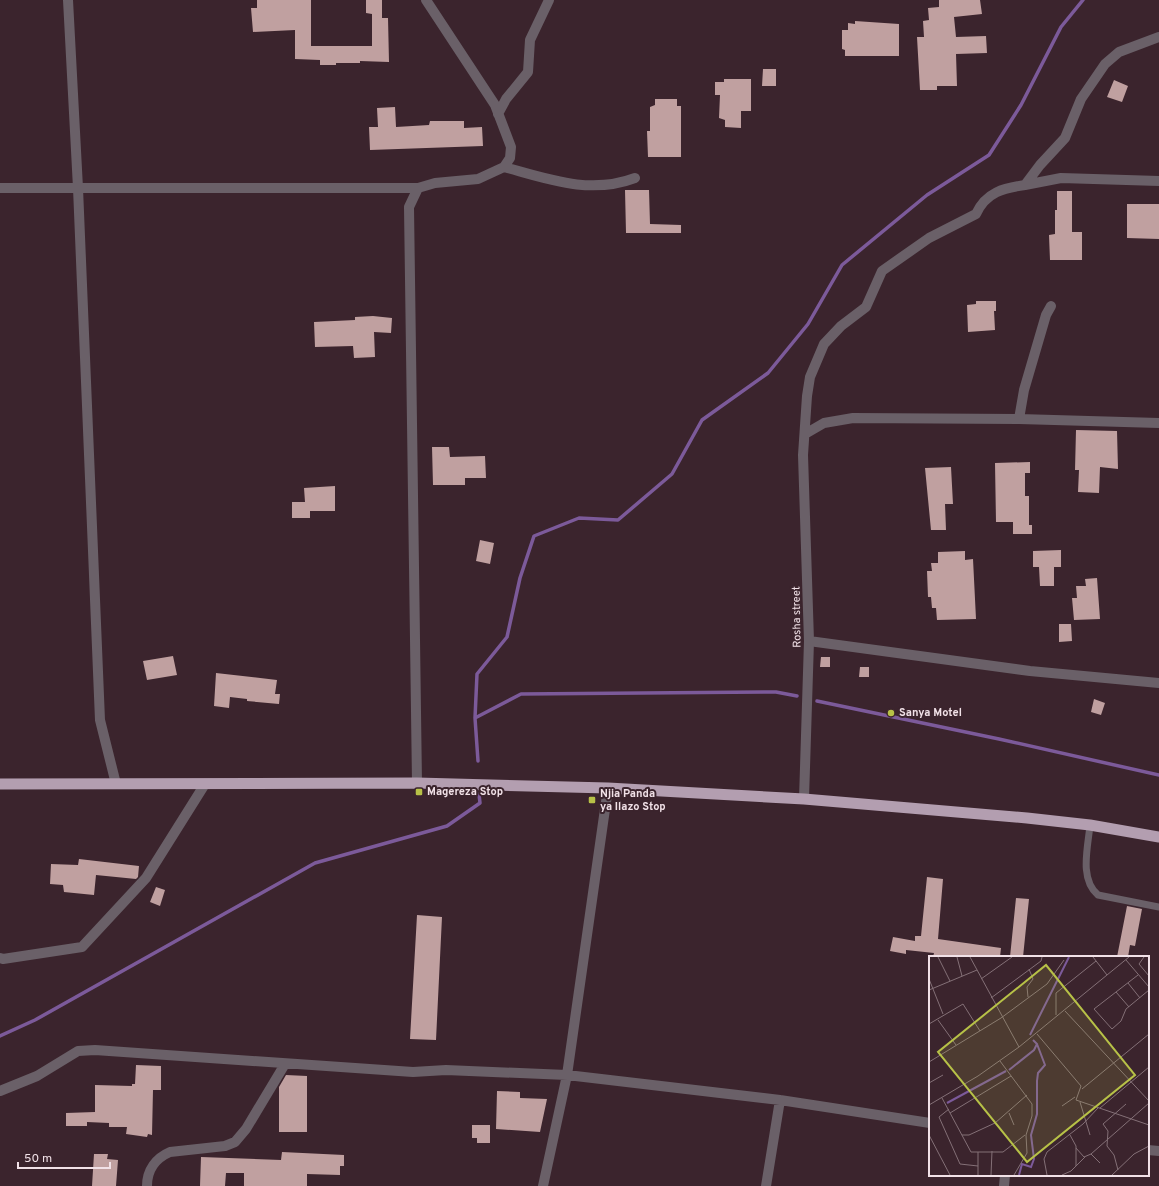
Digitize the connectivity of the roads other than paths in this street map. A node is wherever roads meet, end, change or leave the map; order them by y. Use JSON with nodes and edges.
{"nodes":[{"id":1,"x":68,"y":0,"type":"edge"},
{"id":2,"x":426,"y":0,"type":"edge"},
{"id":3,"x":549,"y":0,"type":"edge"},
{"id":4,"x":1159,"y":37,"type":"edge"},
{"id":5,"x":498,"y":114,"type":"junction"},
{"id":6,"x":504,"y":167,"type":"junction"},
{"id":7,"x":635,"y":178,"type":"dead end"},
{"id":8,"x":1159,"y":182,"type":"edge"},
{"id":9,"x":1026,"y":184,"type":"junction"},
{"id":10,"x":0,"y":188,"type":"edge"},
{"id":11,"x":78,"y":188,"type":"junction"},
{"id":12,"x":418,"y":188,"type":"junction"},
{"id":13,"x":1051,"y":306,"type":"dead end"},
{"id":14,"x":1019,"y":419,"type":"junction"},
{"id":15,"x":1159,"y":423,"type":"edge"},
{"id":16,"x":805,"y":434,"type":"junction"},
{"id":17,"x":810,"y":641,"type":"junction"},
{"id":18,"x":1159,"y":683,"type":"edge"},
{"id":19,"x":417,"y":783,"type":"junction"},
{"id":20,"x":0,"y":784,"type":"edge"},
{"id":21,"x":116,"y":784,"type":"junction"},
{"id":22,"x":205,"y":784,"type":"junction"},
{"id":23,"x":608,"y":788,"type":"junction"},
{"id":24,"x":804,"y":799,"type":"junction"},
{"id":25,"x":1090,"y":825,"type":"junction"},
{"id":26,"x":1159,"y":837,"type":"edge"},
{"id":27,"x":1159,"y":907,"type":"edge"},
{"id":28,"x":0,"y":958,"type":"edge"},
{"id":29,"x":285,"y":1064,"type":"junction"},
{"id":30,"x":567,"y":1075,"type":"junction"},
{"id":31,"x":0,"y":1091,"type":"edge"},
{"id":32,"x":780,"y":1100,"type":"junction"},
{"id":33,"x":929,"y":1123,"type":"edge"},
{"id":34,"x":1149,"y":1150,"type":"edge"},
{"id":35,"x":1159,"y":1151,"type":"edge"},
{"id":36,"x":1005,"y":1176,"type":"edge"},
{"id":37,"x":147,"y":1186,"type":"edge"},
{"id":38,"x":543,"y":1186,"type":"edge"},
{"id":39,"x":766,"y":1186,"type":"edge"},
{"id":40,"x":1004,"y":1186,"type":"edge"}],
"edges":[{"from":1,"to":11,"type":"street"},
{"from":2,"to":5,"type":"street"},
{"from":3,"to":5,"type":"street"},
{"from":4,"to":9,"type":"street"},
{"from":5,"to":6,"type":"street"},
{"from":6,"to":7,"type":"street"},
{"from":6,"to":12,"type":"street"},
{"from":8,"to":9,"type":"street","name":"Rosha street"},
{"from":9,"to":16,"type":"street","name":"Rosha street"},
{"from":10,"to":11,"type":"street"},
{"from":11,"to":12,"type":"street"},
{"from":11,"to":21,"type":"street"},
{"from":12,"to":19,"type":"street"},
{"from":13,"to":14,"type":"street"},
{"from":14,"to":15,"type":"street"},
{"from":14,"to":16,"type":"street"},
{"from":16,"to":17,"type":"street","name":"Rosha street"},
{"from":17,"to":18,"type":"street"},
{"from":17,"to":24,"type":"street","name":"Rosha street"},
{"from":19,"to":22,"type":"highway"},
{"from":19,"to":23,"type":"highway"},
{"from":20,"to":21,"type":"highway"},
{"from":21,"to":22,"type":"highway"},
{"from":22,"to":28,"type":"street"},
{"from":23,"to":24,"type":"highway"},
{"from":23,"to":30,"type":"street"},
{"from":24,"to":25,"type":"highway"},
{"from":25,"to":26,"type":"highway"},
{"from":25,"to":27,"type":"lane"},
{"from":29,"to":30,"type":"street"},
{"from":29,"to":31,"type":"street"},
{"from":29,"to":37,"type":"street"},
{"from":30,"to":32,"type":"street"},
{"from":30,"to":38,"type":"street"},
{"from":32,"to":33,"type":"street"},
{"from":32,"to":39,"type":"street"},
{"from":34,"to":35,"type":"street"},
{"from":36,"to":40,"type":"street"}]}
